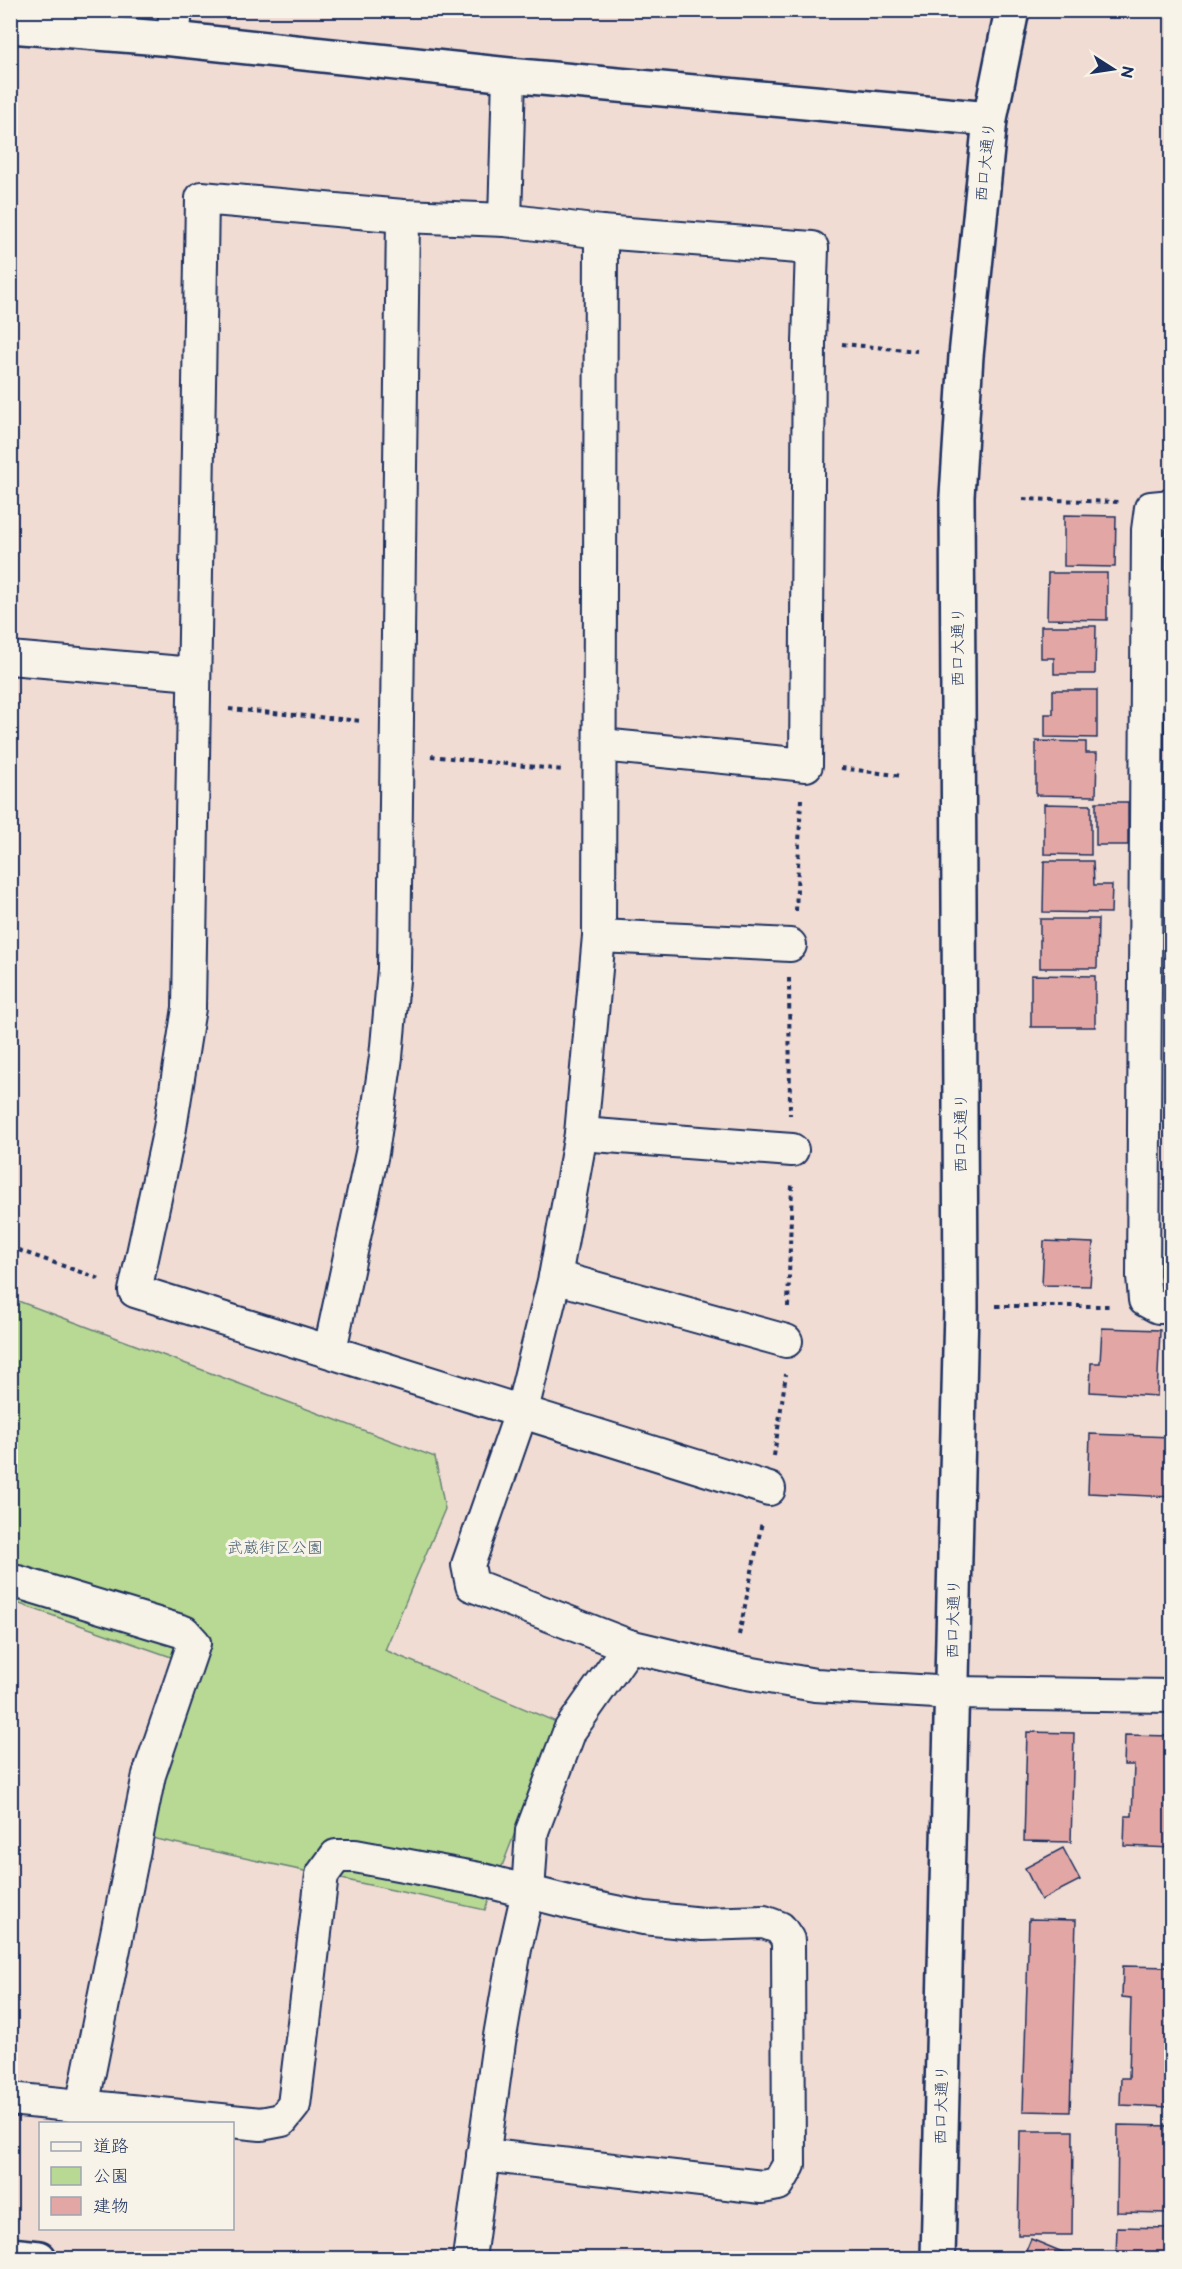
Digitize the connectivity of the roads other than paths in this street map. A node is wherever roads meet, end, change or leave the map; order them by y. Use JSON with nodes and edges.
{"nodes":[{"id":1,"x":1012,"y":10,"type":"edge"},
{"id":2,"x":175,"y":25,"type":"edge"},
{"id":3,"x":10,"y":26,"type":"edge"},
{"id":4,"x":509,"y":75,"type":"junction"},
{"id":5,"x":990,"y":119,"type":"junction"},
{"id":6,"x":404,"y":216,"type":"junction"},
{"id":7,"x":505,"y":220,"type":"junction"},
{"id":8,"x":601,"y":232,"type":"junction"},
{"id":9,"x":1172,"y":506,"type":"edge"},
{"id":10,"x":10,"y":658,"type":"edge"},
{"id":11,"x":193,"y":674,"type":"junction"},
{"id":12,"x":600,"y":759,"type":"junction"},
{"id":13,"x":599,"y":936,"type":"junction"},
{"id":14,"x":790,"y":945,"type":"road end"},
{"id":15,"x":581,"y":1134,"type":"junction"},
{"id":16,"x":792,"y":1150,"type":"road end"},
{"id":17,"x":555,"y":1277,"type":"junction"},
{"id":18,"x":1158,"y":1303,"type":"edge"},
{"id":19,"x":786,"y":1341,"type":"road end"},
{"id":20,"x":330,"y":1350,"type":"junction"},
{"id":21,"x":522,"y":1410,"type":"junction"},
{"id":22,"x":769,"y":1489,"type":"road end"},
{"id":23,"x":10,"y":1584,"type":"edge"},
{"id":24,"x":628,"y":1646,"type":"junction"},
{"id":25,"x":952,"y":1693,"type":"junction"},
{"id":26,"x":1172,"y":1696,"type":"edge"},
{"id":27,"x":528,"y":1892,"type":"junction"},
{"id":28,"x":10,"y":2099,"type":"edge"},
{"id":29,"x":82,"y":2107,"type":"junction"},
{"id":30,"x":483,"y":2155,"type":"junction"},
{"id":31,"x":10,"y":2255,"type":"edge"},
{"id":32,"x":39,"y":2259,"type":"edge"},
{"id":33,"x":468,"y":2259,"type":"edge"},
{"id":34,"x":938,"y":2259,"type":"edge"}],
"edges":[{"from":1,"to":5,"type":"street","name":"西口大通り"},
{"from":2,"to":3,"type":"street"},
{"from":2,"to":4,"type":"street"},
{"from":4,"to":5,"type":"street"},
{"from":4,"to":7,"type":"street"},
{"from":5,"to":25,"type":"street","name":"西口大通り"},
{"from":6,"to":7,"type":"street"},
{"from":6,"to":11,"type":"street"},
{"from":6,"to":20,"type":"street"},
{"from":7,"to":8,"type":"street"},
{"from":8,"to":12,"type":"street"},
{"from":8,"to":12,"type":"street"},
{"from":9,"to":18,"type":"street"},
{"from":10,"to":11,"type":"street"},
{"from":11,"to":20,"type":"street"},
{"from":12,"to":13,"type":"street"},
{"from":13,"to":14,"type":"street"},
{"from":13,"to":15,"type":"street"},
{"from":15,"to":16,"type":"street"},
{"from":15,"to":17,"type":"street"},
{"from":17,"to":19,"type":"street"},
{"from":17,"to":21,"type":"street"},
{"from":20,"to":21,"type":"street"},
{"from":21,"to":22,"type":"street"},
{"from":21,"to":24,"type":"street"},
{"from":23,"to":29,"type":"street"},
{"from":24,"to":25,"type":"street"},
{"from":24,"to":27,"type":"street"},
{"from":25,"to":26,"type":"street"},
{"from":25,"to":34,"type":"street","name":"西口大通り"},
{"from":27,"to":29,"type":"street"},
{"from":27,"to":30,"type":"street"},
{"from":27,"to":30,"type":"street"},
{"from":28,"to":29,"type":"street"},
{"from":30,"to":33,"type":"street"},
{"from":31,"to":32,"type":"street"}]}
